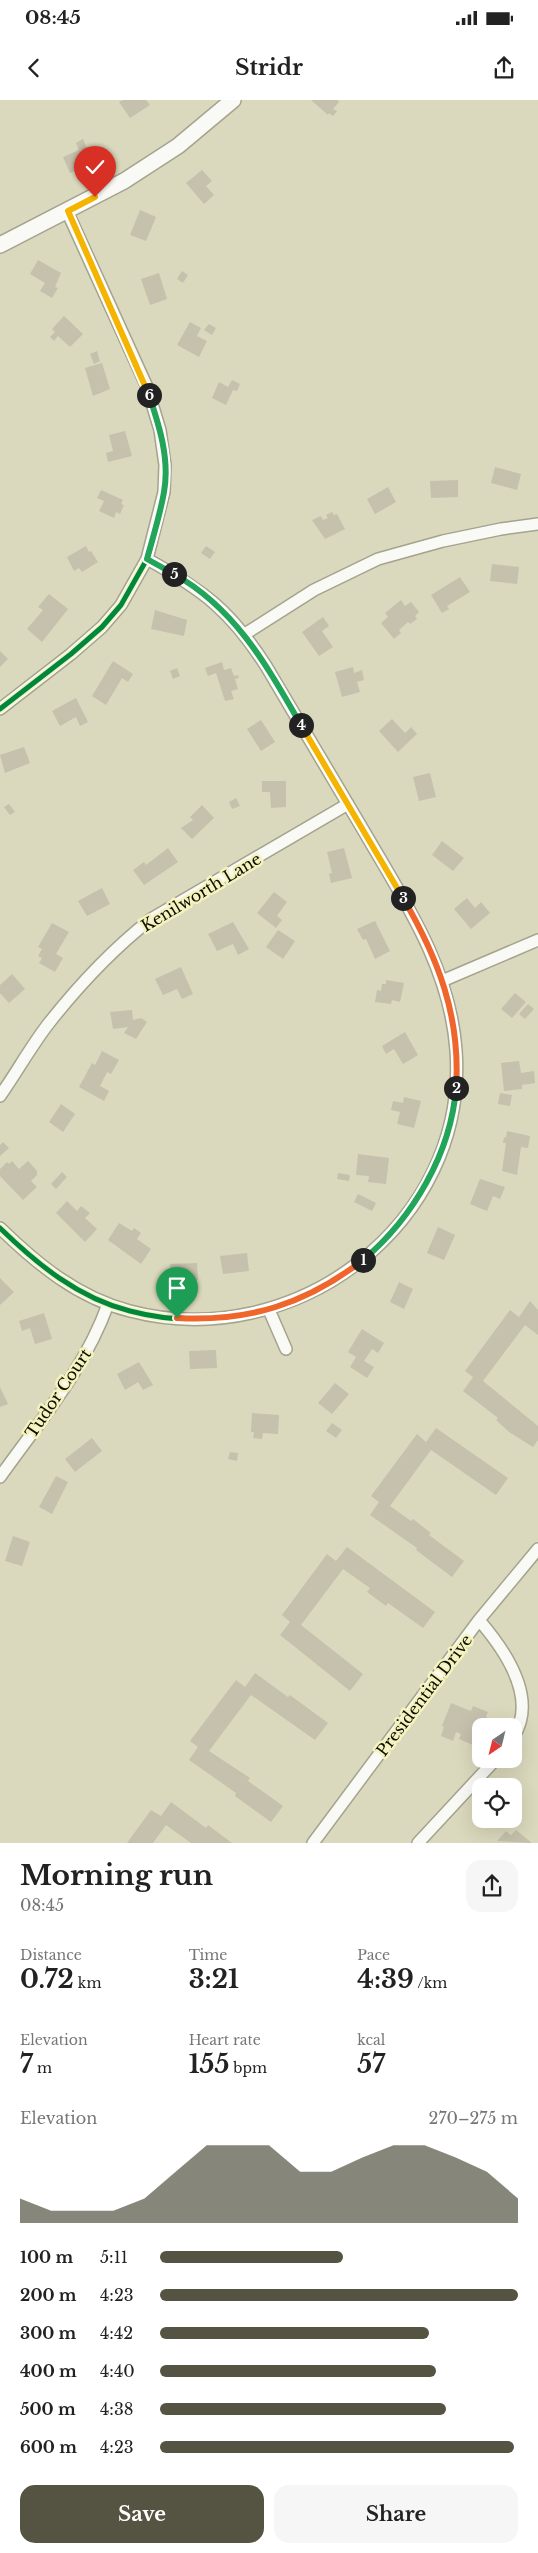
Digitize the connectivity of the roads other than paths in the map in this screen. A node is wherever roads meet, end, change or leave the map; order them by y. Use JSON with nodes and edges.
{"nodes":[{"id":1,"x":233,"y":100,"type":"edge"},
{"id":2,"x":68,"y":211,"type":"junction"},
{"id":3,"x":0,"y":245,"type":"edge"},
{"id":4,"x":538,"y":524,"type":"edge"},
{"id":5,"x":147,"y":559,"type":"junction"},
{"id":6,"x":245,"y":634,"type":"junction"},
{"id":7,"x":0,"y":709,"type":"edge"},
{"id":8,"x":348,"y":804,"type":"junction"},
{"id":9,"x":538,"y":940,"type":"edge"},
{"id":10,"x":442,"y":981,"type":"junction"},
{"id":11,"x":0,"y":1096,"type":"edge"},
{"id":12,"x":0,"y":1228,"type":"edge"},
{"id":13,"x":108,"y":1304,"type":"junction"},
{"id":14,"x":269,"y":1310,"type":"junction"},
{"id":15,"x":286,"y":1349,"type":"dead end"},
{"id":16,"x":0,"y":1477,"type":"edge"},
{"id":17,"x":538,"y":1549,"type":"edge"},
{"id":18,"x":479,"y":1620,"type":"junction"},
{"id":19,"x":521,"y":1718,"type":"edge"},
{"id":20,"x":488,"y":1768,"type":"edge"},
{"id":21,"x":313,"y":1843,"type":"edge"},
{"id":22,"x":418,"y":1843,"type":"edge"}],
"edges":[{"from":1,"to":2,"type":"main road"},
{"from":2,"to":3,"type":"main road"},
{"from":2,"to":5,"type":"street"},
{"from":4,"to":6,"type":"street"},
{"from":5,"to":6,"type":"street"},
{"from":5,"to":7,"type":"street"},
{"from":6,"to":8,"type":"street"},
{"from":8,"to":10,"type":"street"},
{"from":8,"to":11,"type":"street","name":"Kenilworth Lane"},
{"from":9,"to":10,"type":"street"},
{"from":10,"to":14,"type":"street"},
{"from":12,"to":13,"type":"street"},
{"from":13,"to":14,"type":"street"},
{"from":13,"to":16,"type":"street","name":"Tudor Court"},
{"from":14,"to":15,"type":"street"},
{"from":17,"to":18,"type":"street","name":"Presidential Drive"},
{"from":18,"to":19,"type":"street"},
{"from":18,"to":21,"type":"street","name":"Presidential Drive"},
{"from":20,"to":22,"type":"street"}]}
